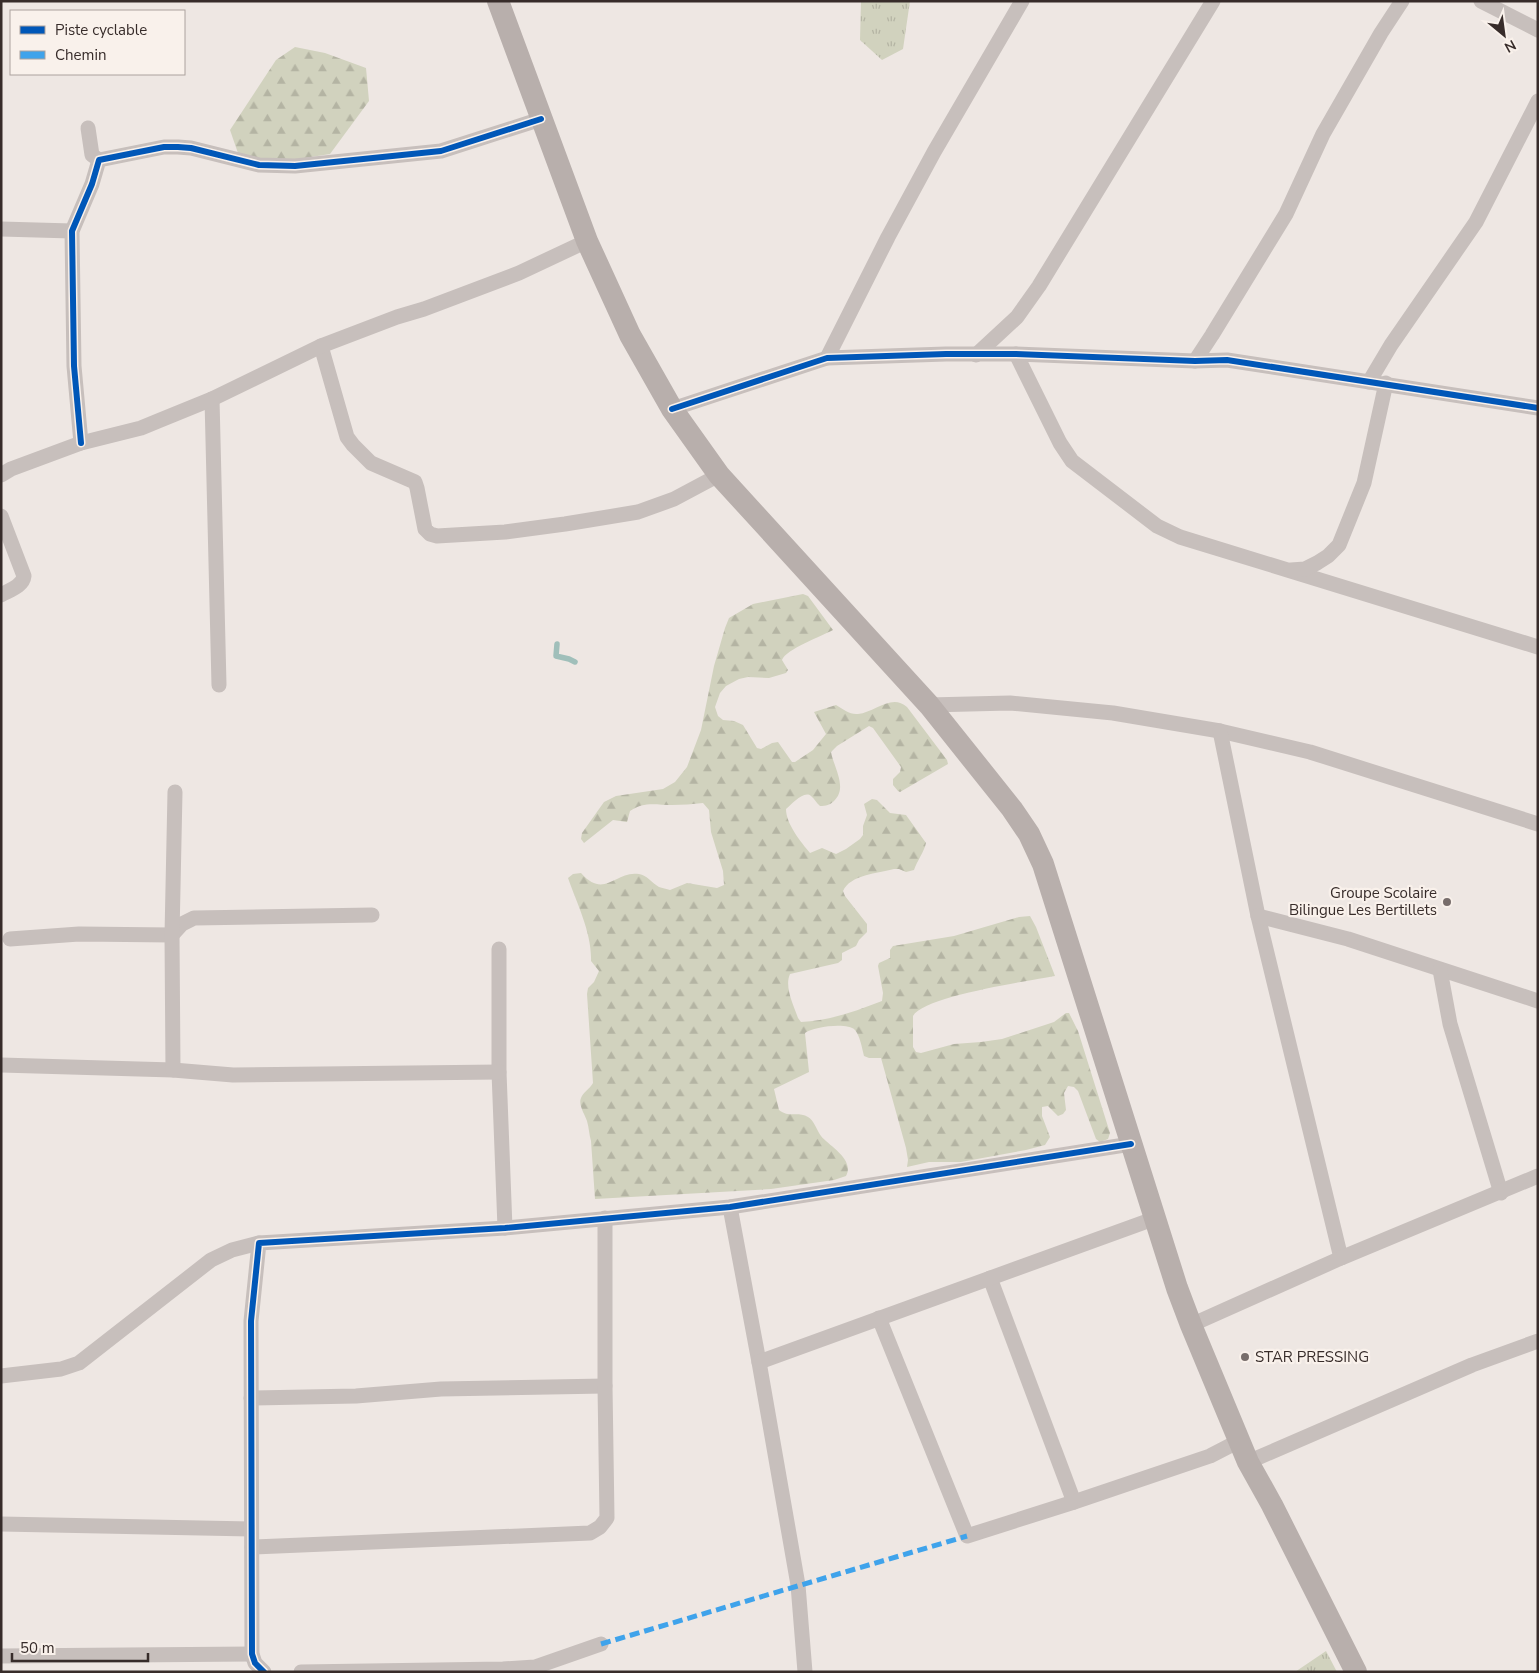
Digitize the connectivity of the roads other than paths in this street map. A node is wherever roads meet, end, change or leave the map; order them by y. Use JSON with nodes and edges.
{"nodes":[{"id":1,"x":498,"y":1,"type":"edge"},
{"id":2,"x":1022,"y":1,"type":"edge"},
{"id":3,"x":1213,"y":1,"type":"edge"},
{"id":4,"x":1402,"y":1,"type":"edge"},
{"id":5,"x":1481,"y":1,"type":"edge"},
{"id":6,"x":1538,"y":30,"type":"edge"},
{"id":7,"x":1538,"y":101,"type":"edge"},
{"id":8,"x":540,"y":119,"type":"junction"},
{"id":9,"x":88,"y":128,"type":"dead end"},
{"id":10,"x":99,"y":160,"type":"junction"},
{"id":11,"x":1,"y":229,"type":"edge"},
{"id":12,"x":72,"y":232,"type":"junction"},
{"id":13,"x":587,"y":241,"type":"junction"},
{"id":14,"x":321,"y":346,"type":"junction"},
{"id":15,"x":1016,"y":354,"type":"junction"},
{"id":16,"x":976,"y":355,"type":"junction"},
{"id":17,"x":827,"y":358,"type":"junction"},
{"id":18,"x":1195,"y":361,"type":"junction"},
{"id":19,"x":1369,"y":382,"type":"junction"},
{"id":20,"x":1386,"y":384,"type":"junction"},
{"id":21,"x":212,"y":399,"type":"junction"},
{"id":22,"x":1538,"y":408,"type":"edge"},
{"id":23,"x":672,"y":409,"type":"junction"},
{"id":24,"x":81,"y":443,"type":"junction"},
{"id":25,"x":1,"y":475,"type":"edge"},
{"id":26,"x":719,"y":475,"type":"junction"},
{"id":27,"x":1,"y":516,"type":"edge"},
{"id":28,"x":1289,"y":571,"type":"junction"},
{"id":29,"x":1,"y":595,"type":"edge"},
{"id":30,"x":1538,"y":647,"type":"edge"},
{"id":31,"x":219,"y":685,"type":"dead end"},
{"id":32,"x":929,"y":705,"type":"junction"},
{"id":33,"x":1220,"y":731,"type":"junction"},
{"id":34,"x":175,"y":792,"type":"dead end"},
{"id":35,"x":1538,"y":824,"type":"edge"},
{"id":36,"x":372,"y":915,"type":"dead end"},
{"id":37,"x":1258,"y":916,"type":"junction"},
{"id":38,"x":172,"y":935,"type":"junction"},
{"id":39,"x":10,"y":939,"type":"dead end"},
{"id":40,"x":499,"y":949,"type":"dead end"},
{"id":41,"x":1440,"y":970,"type":"junction"},
{"id":42,"x":1538,"y":1001,"type":"edge"},
{"id":43,"x":1,"y":1065,"type":"edge"},
{"id":44,"x":173,"y":1070,"type":"junction"},
{"id":45,"x":499,"y":1072,"type":"junction"},
{"id":46,"x":1131,"y":1144,"type":"junction"},
{"id":47,"x":1538,"y":1176,"type":"edge"},
{"id":48,"x":1500,"y":1192,"type":"junction"},
{"id":49,"x":730,"y":1207,"type":"junction"},
{"id":50,"x":605,"y":1218,"type":"junction"},
{"id":51,"x":1156,"y":1218,"type":"junction"},
{"id":52,"x":505,"y":1228,"type":"junction"},
{"id":53,"x":259,"y":1243,"type":"junction"},
{"id":54,"x":1341,"y":1258,"type":"junction"},
{"id":55,"x":990,"y":1278,"type":"junction"},
{"id":56,"x":879,"y":1318,"type":"junction"},
{"id":57,"x":1190,"y":1326,"type":"junction"},
{"id":58,"x":1538,"y":1341,"type":"edge"},
{"id":59,"x":760,"y":1362,"type":"junction"},
{"id":60,"x":1,"y":1376,"type":"edge"},
{"id":61,"x":605,"y":1386,"type":"junction"},
{"id":62,"x":251,"y":1398,"type":"junction"},
{"id":63,"x":1239,"y":1441,"type":"junction"},
{"id":64,"x":1248,"y":1462,"type":"junction"},
{"id":65,"x":1074,"y":1502,"type":"junction"},
{"id":66,"x":1,"y":1524,"type":"edge"},
{"id":67,"x":251,"y":1529,"type":"junction"},
{"id":68,"x":252,"y":1547,"type":"junction"},
{"id":69,"x":601,"y":1644,"type":"dead end"},
{"id":70,"x":252,"y":1654,"type":"junction"},
{"id":71,"x":1,"y":1656,"type":"edge"},
{"id":72,"x":264,"y":1672,"type":"edge"},
{"id":73,"x":301,"y":1672,"type":"edge"},
{"id":74,"x":804,"y":1672,"type":"edge"},
{"id":75,"x":1356,"y":1672,"type":"edge"}],
"edges":[{"from":1,"to":8,"type":"main road"},
{"from":2,"to":17,"type":"street"},
{"from":3,"to":16,"type":"street"},
{"from":4,"to":18,"type":"street"},
{"from":5,"to":6,"type":"street"},
{"from":7,"to":19,"type":"street"},
{"from":8,"to":10,"type":"street"},
{"from":8,"to":13,"type":"main road"},
{"from":9,"to":10,"type":"street"},
{"from":10,"to":12,"type":"street"},
{"from":11,"to":12,"type":"street"},
{"from":12,"to":24,"type":"street"},
{"from":13,"to":14,"type":"street"},
{"from":13,"to":23,"type":"main road"},
{"from":14,"to":21,"type":"street"},
{"from":14,"to":26,"type":"street"},
{"from":15,"to":16,"type":"street"},
{"from":15,"to":18,"type":"street"},
{"from":15,"to":28,"type":"street"},
{"from":16,"to":17,"type":"street"},
{"from":17,"to":23,"type":"street"},
{"from":18,"to":19,"type":"street"},
{"from":19,"to":20,"type":"street"},
{"from":20,"to":22,"type":"street"},
{"from":20,"to":28,"type":"street"},
{"from":21,"to":24,"type":"street"},
{"from":21,"to":31,"type":"street"},
{"from":23,"to":26,"type":"main road"},
{"from":24,"to":25,"type":"street"},
{"from":26,"to":32,"type":"main road"},
{"from":27,"to":29,"type":"street"},
{"from":28,"to":30,"type":"street"},
{"from":32,"to":33,"type":"street"},
{"from":32,"to":46,"type":"main road"},
{"from":33,"to":35,"type":"street"},
{"from":33,"to":37,"type":"street"},
{"from":34,"to":38,"type":"street"},
{"from":36,"to":38,"type":"street"},
{"from":37,"to":41,"type":"street"},
{"from":37,"to":54,"type":"street"},
{"from":38,"to":39,"type":"street"},
{"from":38,"to":44,"type":"street"},
{"from":40,"to":45,"type":"street"},
{"from":41,"to":42,"type":"street"},
{"from":41,"to":48,"type":"street"},
{"from":43,"to":44,"type":"street"},
{"from":44,"to":45,"type":"street"},
{"from":45,"to":52,"type":"street"},
{"from":46,"to":49,"type":"street"},
{"from":46,"to":51,"type":"main road"},
{"from":47,"to":48,"type":"street"},
{"from":48,"to":54,"type":"street"},
{"from":49,"to":50,"type":"street"},
{"from":49,"to":59,"type":"street"},
{"from":50,"to":52,"type":"street"},
{"from":50,"to":61,"type":"street"},
{"from":51,"to":55,"type":"street"},
{"from":51,"to":57,"type":"main road"},
{"from":52,"to":53,"type":"street"},
{"from":53,"to":60,"type":"street"},
{"from":53,"to":62,"type":"street"},
{"from":54,"to":57,"type":"street"},
{"from":55,"to":56,"type":"street"},
{"from":55,"to":65,"type":"street"},
{"from":56,"to":59,"type":"street"},
{"from":56,"to":65,"type":"street"},
{"from":57,"to":63,"type":"main road"},
{"from":58,"to":64,"type":"street"},
{"from":59,"to":74,"type":"street"},
{"from":61,"to":62,"type":"street"},
{"from":61,"to":68,"type":"street"},
{"from":62,"to":67,"type":"street"},
{"from":63,"to":64,"type":"main road"},
{"from":63,"to":65,"type":"street"},
{"from":64,"to":75,"type":"main road"},
{"from":66,"to":67,"type":"street"},
{"from":67,"to":68,"type":"street"},
{"from":68,"to":70,"type":"street"},
{"from":69,"to":73,"type":"street"},
{"from":70,"to":71,"type":"street"},
{"from":70,"to":72,"type":"street"}]}
